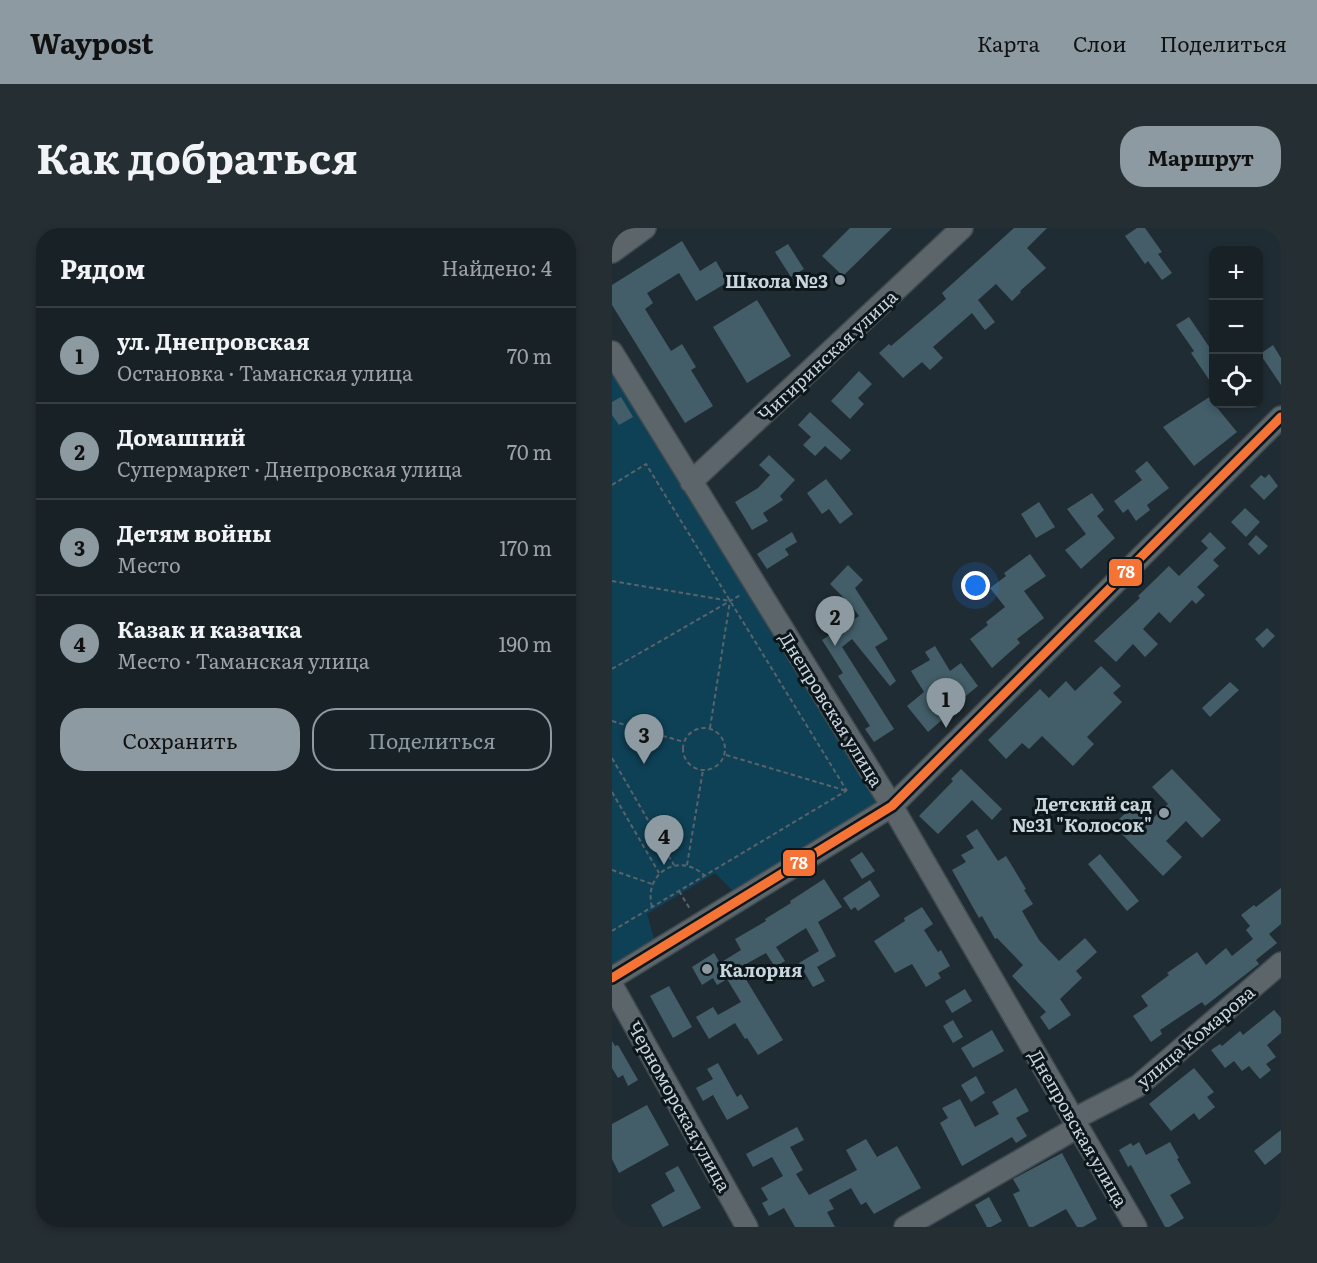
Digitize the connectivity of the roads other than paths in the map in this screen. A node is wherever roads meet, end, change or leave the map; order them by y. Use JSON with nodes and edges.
{"nodes":[{"id":1,"x":645,"y":228,"type":"edge"},
{"id":2,"x":962,"y":228,"type":"edge"},
{"id":3,"x":612,"y":252,"type":"edge"},
{"id":4,"x":612,"y":352,"type":"edge"},
{"id":5,"x":1281,"y":417,"type":"edge"},
{"id":6,"x":691,"y":482,"type":"junction"},
{"id":7,"x":892,"y":806,"type":"junction"},
{"id":8,"x":1281,"y":963,"type":"edge"},
{"id":9,"x":612,"y":978,"type":"edge"},
{"id":10,"x":612,"y":985,"type":"edge"},
{"id":11,"x":1076,"y":1123,"type":"junction"},
{"id":12,"x":747,"y":1227,"type":"edge"},
{"id":13,"x":905,"y":1227,"type":"edge"},
{"id":14,"x":1136,"y":1227,"type":"edge"}],
"edges":[{"from":1,"to":3,"type":"street"},
{"from":2,"to":6,"type":"street","name":"Чигиринская улица"},
{"from":4,"to":6,"type":"street","name":"Днепровская улица"},
{"from":5,"to":7,"type":"street"},
{"from":6,"to":7,"type":"street","name":"Днепровская улица"},
{"from":7,"to":9,"type":"street"},
{"from":7,"to":11,"type":"street","name":"Днепровская улица"},
{"from":8,"to":11,"type":"street","name":"улица Комарова"},
{"from":10,"to":12,"type":"street","name":"Черноморская улица"},
{"from":11,"to":13,"type":"street","name":"улица Комарова"},
{"from":11,"to":14,"type":"street","name":"Днепровская улица"}]}
